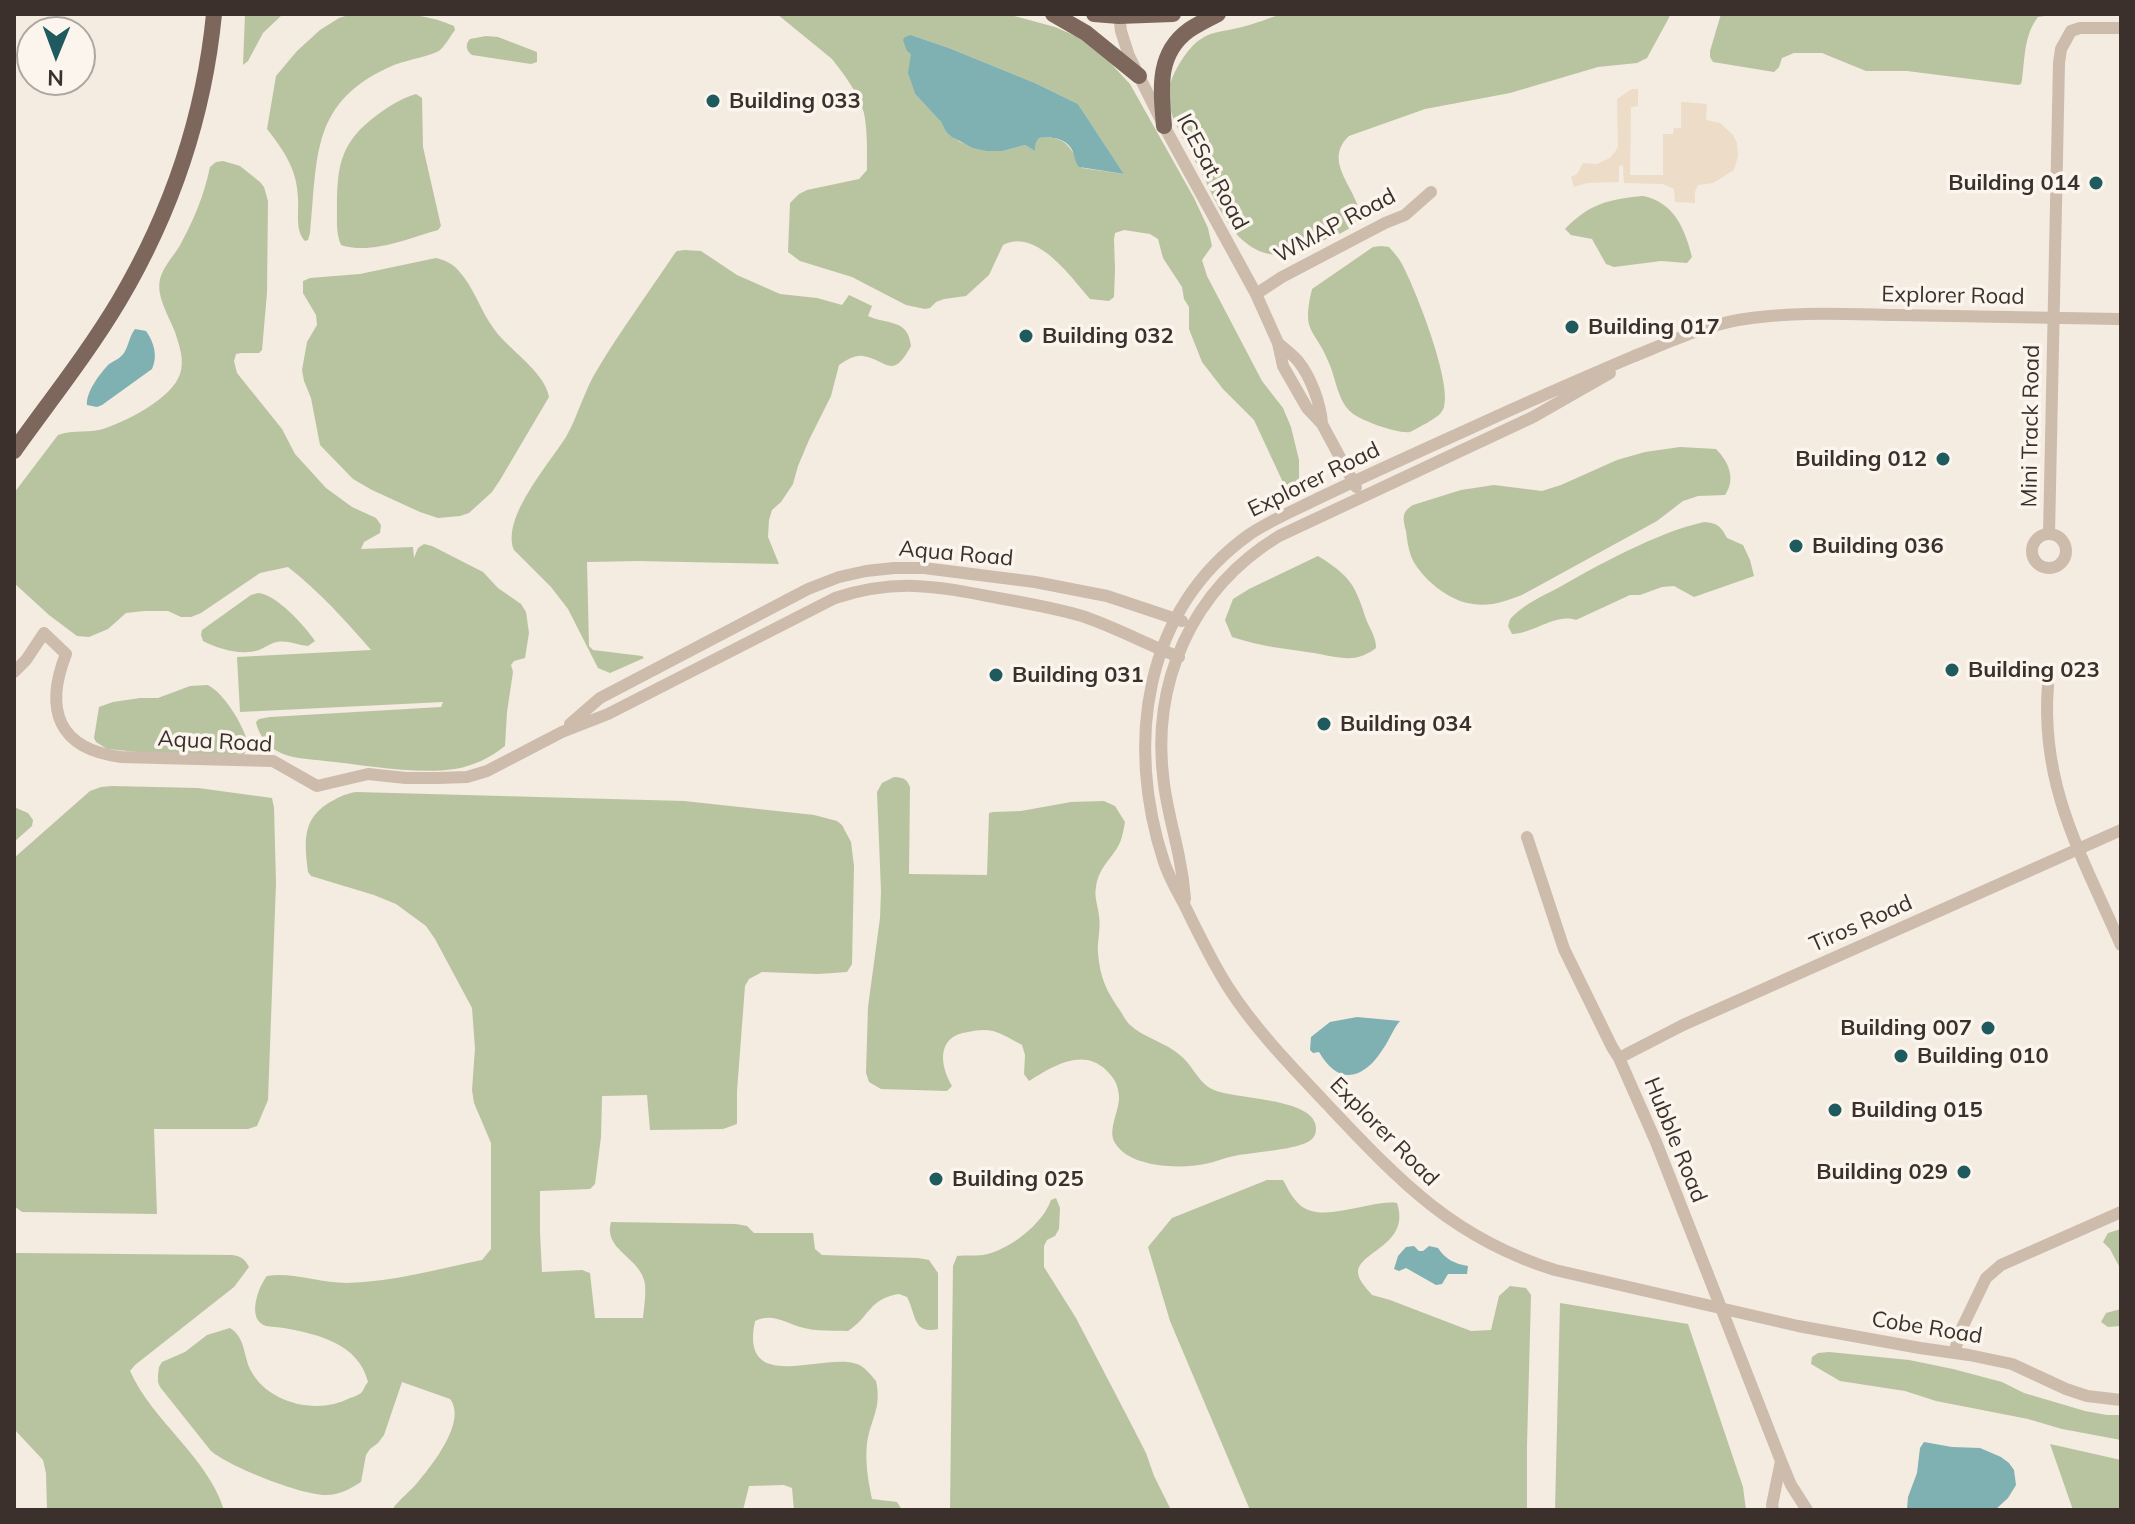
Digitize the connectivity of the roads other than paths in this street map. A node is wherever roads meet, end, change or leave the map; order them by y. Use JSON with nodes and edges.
{"nodes":[{"id":1,"x":214,"y":14,"type":"edge"},
{"id":2,"x":1053,"y":14,"type":"edge"},
{"id":3,"x":1094,"y":14,"type":"edge"},
{"id":4,"x":1173,"y":14,"type":"edge"},
{"id":5,"x":1218,"y":14,"type":"edge"},
{"id":6,"x":1119,"y":15,"type":"edge"},
{"id":7,"x":2121,"y":28,"type":"edge"},
{"id":8,"x":1139,"y":76,"type":"junction"},
{"id":9,"x":1164,"y":126,"type":"junction"},
{"id":10,"x":1431,"y":192,"type":"dead end"},
{"id":11,"x":1256,"y":294,"type":"junction"},
{"id":12,"x":2054,"y":318,"type":"junction"},
{"id":13,"x":2121,"y":319,"type":"edge"},
{"id":14,"x":1646,"y":352,"type":"junction"},
{"id":15,"x":14,"y":451,"type":"edge"},
{"id":16,"x":1353,"y":481,"type":"junction"},
{"id":17,"x":1361,"y":498,"type":"junction"},
{"id":18,"x":2049,"y":534,"type":"dead end"},
{"id":19,"x":1175,"y":618,"type":"junction"},
{"id":20,"x":1190,"y":626,"type":"junction"},
{"id":21,"x":1161,"y":650,"type":"junction"},
{"id":22,"x":1179,"y":657,"type":"junction"},
{"id":23,"x":14,"y":672,"type":"edge"},
{"id":24,"x":2048,"y":685,"type":"dead end"},
{"id":25,"x":562,"y":732,"type":"junction"},
{"id":26,"x":2121,"y":830,"type":"edge"},
{"id":27,"x":1527,"y":837,"type":"dead end"},
{"id":28,"x":2078,"y":848,"type":"junction"},
{"id":29,"x":1187,"y":910,"type":"junction"},
{"id":30,"x":2121,"y":945,"type":"edge"},
{"id":31,"x":1619,"y":1058,"type":"junction"},
{"id":32,"x":2121,"y":1212,"type":"edge"},
{"id":33,"x":1722,"y":1309,"type":"junction"},
{"id":34,"x":1954,"y":1353,"type":"junction"},
{"id":35,"x":2121,"y":1400,"type":"edge"},
{"id":36,"x":1781,"y":1461,"type":"junction"},
{"id":37,"x":1791,"y":1485,"type":"junction"},
{"id":38,"x":1795,"y":1507,"type":"edge"},
{"id":39,"x":1773,"y":1510,"type":"edge"},
{"id":40,"x":1807,"y":1510,"type":"edge"}],
"edges":[{"from":1,"to":15,"type":"main road"},
{"from":2,"to":8,"type":"main road"},
{"from":3,"to":6,"type":"main road"},
{"from":4,"to":6,"type":"main road"},
{"from":5,"to":9,"type":"main road"},
{"from":6,"to":8,"type":"street","name":"ICESat Road"},
{"from":7,"to":12,"type":"street","name":"Mini Track Road"},
{"from":8,"to":9,"type":"street","name":"ICESat Road"},
{"from":9,"to":11,"type":"street","name":"ICESat Road"},
{"from":10,"to":11,"type":"street","name":"WMAP Road"},
{"from":11,"to":16,"type":"street","name":"ICESat Road"},
{"from":12,"to":13,"type":"street","name":"Explorer Road"},
{"from":12,"to":14,"type":"street","name":"Explorer Road"},
{"from":12,"to":18,"type":"street","name":"Mini Track Road"},
{"from":14,"to":16,"type":"street","name":"Explorer Road"},
{"from":14,"to":17,"type":"street","name":"Explorer Road"},
{"from":16,"to":17,"type":"street","name":"ICESat Road"},
{"from":16,"to":19,"type":"street","name":"Explorer Road"},
{"from":17,"to":20,"type":"street","name":"Explorer Road"},
{"from":19,"to":20,"type":"street","name":"Aqua Road"},
{"from":19,"to":21,"type":"street","name":"Explorer Road"},
{"from":19,"to":25,"type":"street","name":"Aqua Road"},
{"from":20,"to":22,"type":"street","name":"Explorer Road"},
{"from":21,"to":22,"type":"street","name":"Aqua Road"},
{"from":21,"to":25,"type":"street","name":"Aqua Road"},
{"from":21,"to":29,"type":"street","name":"Explorer Road"},
{"from":22,"to":29,"type":"street","name":"Explorer Road"},
{"from":23,"to":25,"type":"street","name":"Aqua Road"},
{"from":24,"to":28,"type":"street"},
{"from":26,"to":28,"type":"street","name":"Tiros Road"},
{"from":27,"to":31,"type":"street","name":"Hubble Road"},
{"from":28,"to":30,"type":"street"},
{"from":28,"to":31,"type":"street","name":"Tiros Road"},
{"from":29,"to":33,"type":"street","name":"Explorer Road"},
{"from":31,"to":33,"type":"street","name":"Hubble Road"},
{"from":32,"to":34,"type":"street"},
{"from":33,"to":34,"type":"street","name":"Cobe Road"},
{"from":33,"to":36,"type":"street","name":"Hubble Road"},
{"from":34,"to":35,"type":"street","name":"Cobe Road"},
{"from":36,"to":37,"type":"street","name":"Hubble Road"},
{"from":36,"to":39,"type":"street"},
{"from":37,"to":38,"type":"street","name":"Hubble Road"},
{"from":37,"to":40,"type":"street","name":"Hubble Road"}]}
